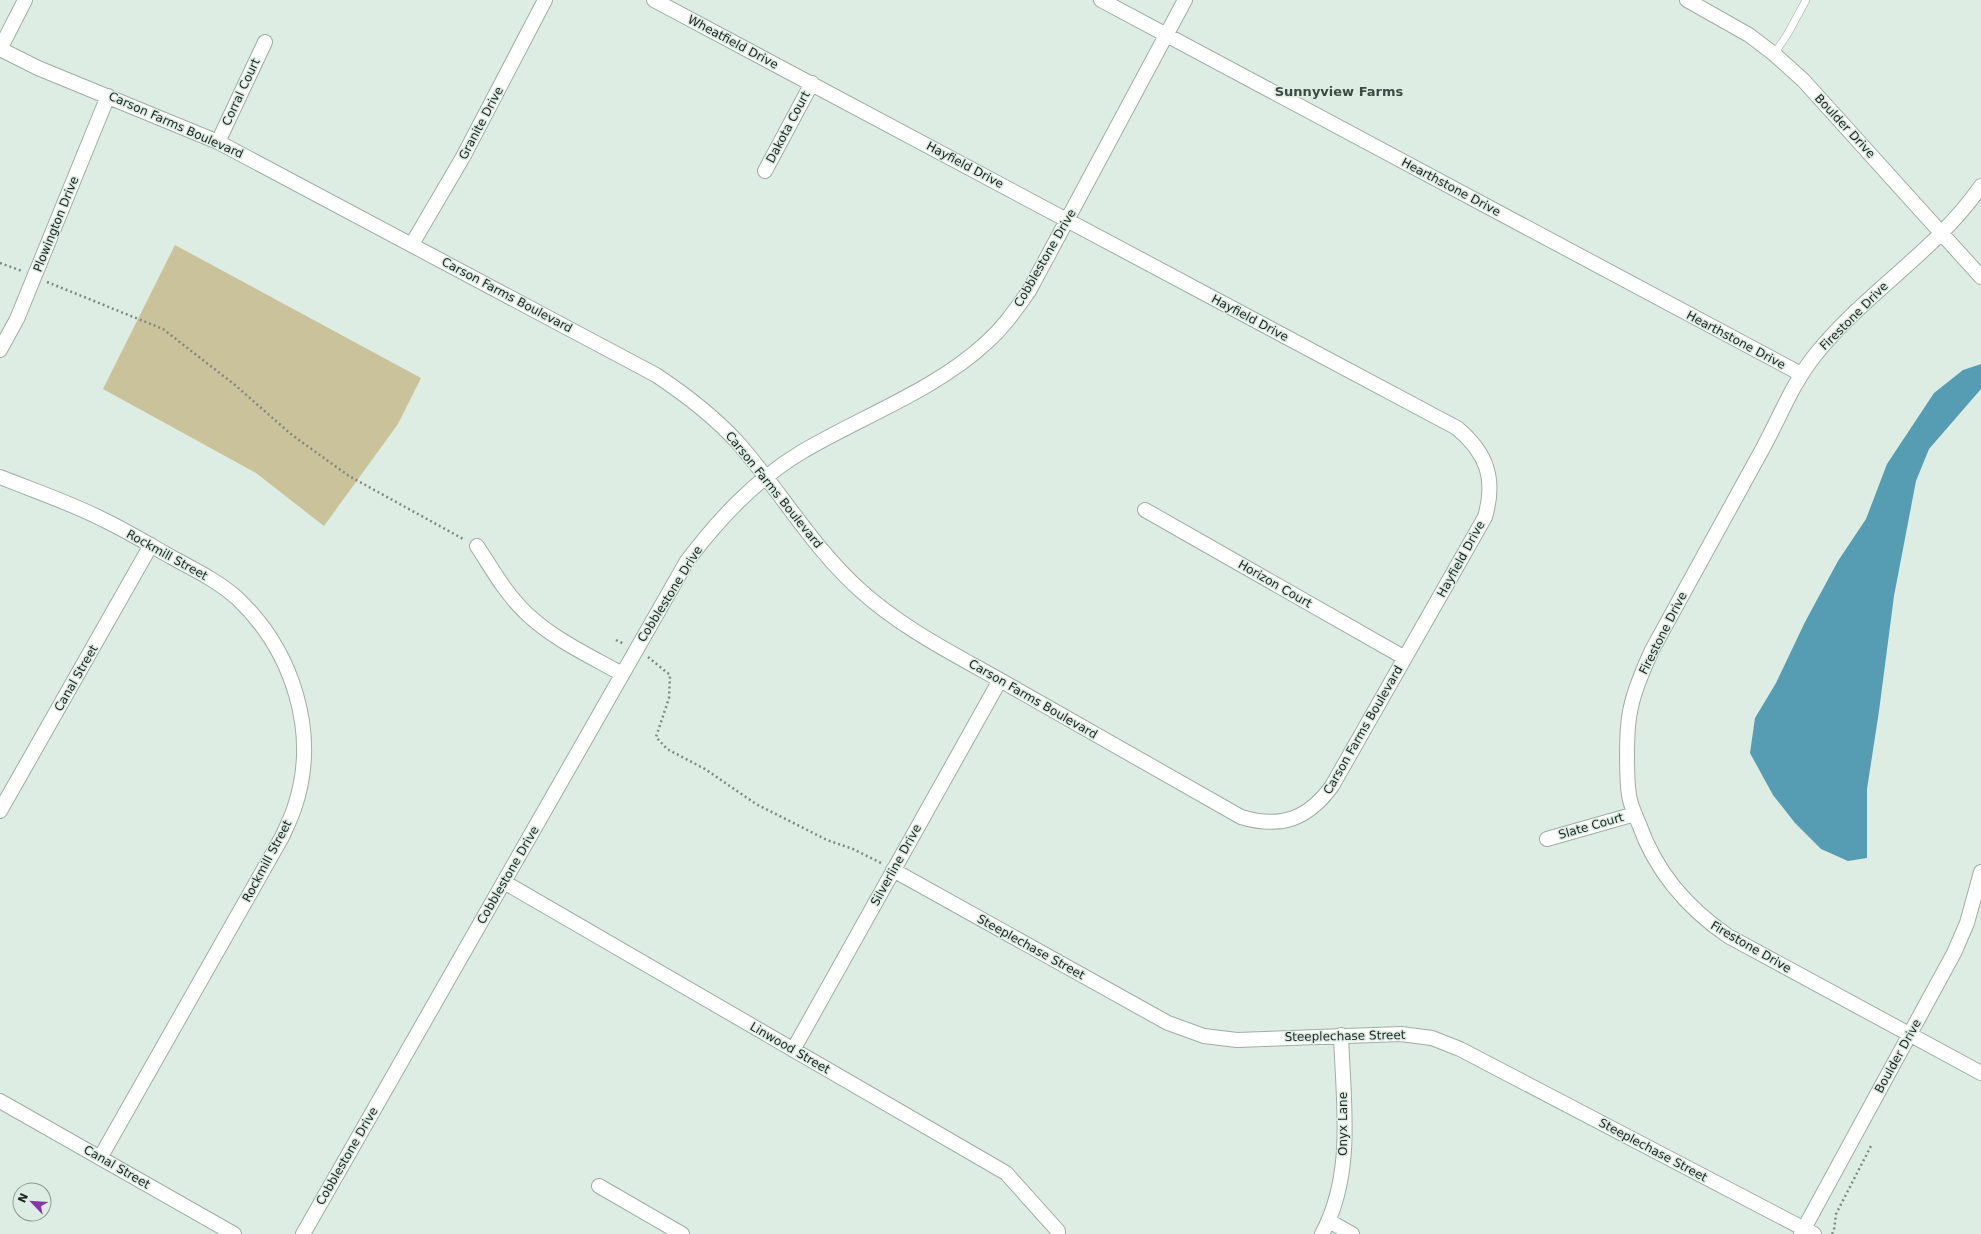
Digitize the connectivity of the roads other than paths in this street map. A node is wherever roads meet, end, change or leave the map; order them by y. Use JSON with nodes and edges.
{"nodes":[{"id":1,"x":25,"y":0,"type":"edge"},
{"id":2,"x":545,"y":0,"type":"edge"},
{"id":3,"x":654,"y":0,"type":"edge"},
{"id":4,"x":1100,"y":0,"type":"edge"},
{"id":5,"x":1185,"y":0,"type":"edge"},
{"id":6,"x":1687,"y":0,"type":"edge"},
{"id":7,"x":1806,"y":0,"type":"edge"},
{"id":8,"x":1166,"y":35,"type":"junction"},
{"id":9,"x":265,"y":42,"type":"dead end"},
{"id":10,"x":0,"y":49,"type":"edge"},
{"id":11,"x":1774,"y":54,"type":"junction"},
{"id":12,"x":812,"y":83,"type":"junction"},
{"id":13,"x":108,"y":96,"type":"junction"},
{"id":14,"x":218,"y":142,"type":"junction"},
{"id":15,"x":765,"y":171,"type":"dead end"},
{"id":16,"x":1981,"y":186,"type":"edge"},
{"id":17,"x":1068,"y":220,"type":"junction"},
{"id":18,"x":1942,"y":232,"type":"junction"},
{"id":19,"x":412,"y":244,"type":"junction"},
{"id":20,"x":1981,"y":277,"type":"edge"},
{"id":21,"x":0,"y":350,"type":"edge"},
{"id":22,"x":1801,"y":374,"type":"junction"},
{"id":23,"x":0,"y":477,"type":"edge"},
{"id":24,"x":766,"y":477,"type":"junction"},
{"id":25,"x":1145,"y":510,"type":"dead end"},
{"id":26,"x":151,"y":545,"type":"junction"},
{"id":27,"x":477,"y":546,"type":"road end"},
{"id":28,"x":1405,"y":658,"type":"junction"},
{"id":29,"x":622,"y":674,"type":"junction"},
{"id":30,"x":1000,"y":680,"type":"junction"},
{"id":31,"x":0,"y":812,"type":"edge"},
{"id":32,"x":1635,"y":814,"type":"junction"},
{"id":33,"x":1547,"y":839,"type":"dead end"},
{"id":34,"x":893,"y":870,"type":"junction"},
{"id":35,"x":1981,"y":873,"type":"edge"},
{"id":36,"x":504,"y":882,"type":"junction"},
{"id":37,"x":1341,"y":1035,"type":"junction"},
{"id":38,"x":1910,"y":1035,"type":"junction"},
{"id":39,"x":793,"y":1050,"type":"junction"},
{"id":40,"x":1981,"y":1073,"type":"edge"},
{"id":41,"x":0,"y":1101,"type":"edge"},
{"id":42,"x":100,"y":1158,"type":"junction"},
{"id":43,"x":599,"y":1186,"type":"dead end"},
{"id":44,"x":1329,"y":1221,"type":"junction"},
{"id":45,"x":1806,"y":1232,"type":"edge"},
{"id":46,"x":234,"y":1234,"type":"edge"},
{"id":47,"x":303,"y":1234,"type":"edge"},
{"id":48,"x":682,"y":1234,"type":"edge"},
{"id":49,"x":1058,"y":1234,"type":"edge"},
{"id":50,"x":1322,"y":1234,"type":"edge"},
{"id":51,"x":1352,"y":1234,"type":"edge"}],
"edges":[{"from":1,"to":10,"type":"street"},
{"from":2,"to":19,"type":"street","name":"Granite Drive"},
{"from":3,"to":12,"type":"street","name":"Wheatfield Drive"},
{"from":4,"to":8,"type":"street","name":"Hearthstone Drive"},
{"from":5,"to":8,"type":"street","name":"Cobblestone Drive"},
{"from":6,"to":11,"type":"street","name":"Boulder Drive"},
{"from":7,"to":11,"type":"lane"},
{"from":8,"to":17,"type":"street","name":"Cobblestone Drive"},
{"from":8,"to":22,"type":"street","name":"Hearthstone Drive"},
{"from":9,"to":14,"type":"street","name":"Corral Court"},
{"from":10,"to":13,"type":"street","name":"Carson Farms Boulevard"},
{"from":11,"to":18,"type":"street","name":"Boulder Drive"},
{"from":12,"to":15,"type":"street","name":"Dakota Court"},
{"from":12,"to":17,"type":"street","name":"Hayfield Drive"},
{"from":13,"to":14,"type":"street","name":"Carson Farms Boulevard"},
{"from":13,"to":21,"type":"street","name":"Plowington Drive"},
{"from":14,"to":19,"type":"street","name":"Carson Farms Boulevard"},
{"from":16,"to":18,"type":"street","name":"Firestone Drive"},
{"from":17,"to":24,"type":"street","name":"Cobblestone Drive"},
{"from":17,"to":28,"type":"street","name":"Hayfield Drive"},
{"from":18,"to":20,"type":"street","name":"Boulder Drive"},
{"from":18,"to":22,"type":"street","name":"Firestone Drive"},
{"from":19,"to":24,"type":"street","name":"Carson Farms Boulevard"},
{"from":22,"to":32,"type":"street","name":"Firestone Drive"},
{"from":23,"to":26,"type":"street","name":"Rockmill Street"},
{"from":24,"to":29,"type":"street","name":"Cobblestone Drive"},
{"from":24,"to":30,"type":"street","name":"Carson Farms Boulevard"},
{"from":25,"to":28,"type":"street","name":"Horizon Court"},
{"from":26,"to":31,"type":"street","name":"Canal Street"},
{"from":26,"to":42,"type":"street","name":"Rockmill Street"},
{"from":27,"to":29,"type":"street"},
{"from":28,"to":30,"type":"street","name":"Carson Farms Boulevard"},
{"from":29,"to":36,"type":"street","name":"Cobblestone Drive"},
{"from":30,"to":34,"type":"street","name":"Silverline Drive"},
{"from":32,"to":33,"type":"street","name":"Slate Court"},
{"from":32,"to":38,"type":"street","name":"Firestone Drive"},
{"from":34,"to":37,"type":"street","name":"Steeplechase Street"},
{"from":34,"to":39,"type":"street","name":"Silverline Drive"},
{"from":35,"to":38,"type":"street","name":"Boulder Drive"},
{"from":36,"to":39,"type":"street","name":"Linwood Street"},
{"from":36,"to":47,"type":"street","name":"Cobblestone Drive"},
{"from":37,"to":44,"type":"street","name":"Onyx Lane"},
{"from":37,"to":45,"type":"street","name":"Steeplechase Street"},
{"from":38,"to":40,"type":"street","name":"Firestone Drive"},
{"from":38,"to":45,"type":"street","name":"Boulder Drive"},
{"from":39,"to":49,"type":"street","name":"Linwood Street"},
{"from":41,"to":42,"type":"street","name":"Canal Street"},
{"from":42,"to":46,"type":"street","name":"Canal Street"},
{"from":43,"to":48,"type":"street"},
{"from":44,"to":50,"type":"street","name":"Onyx Lane"},
{"from":44,"to":51,"type":"street"}]}
